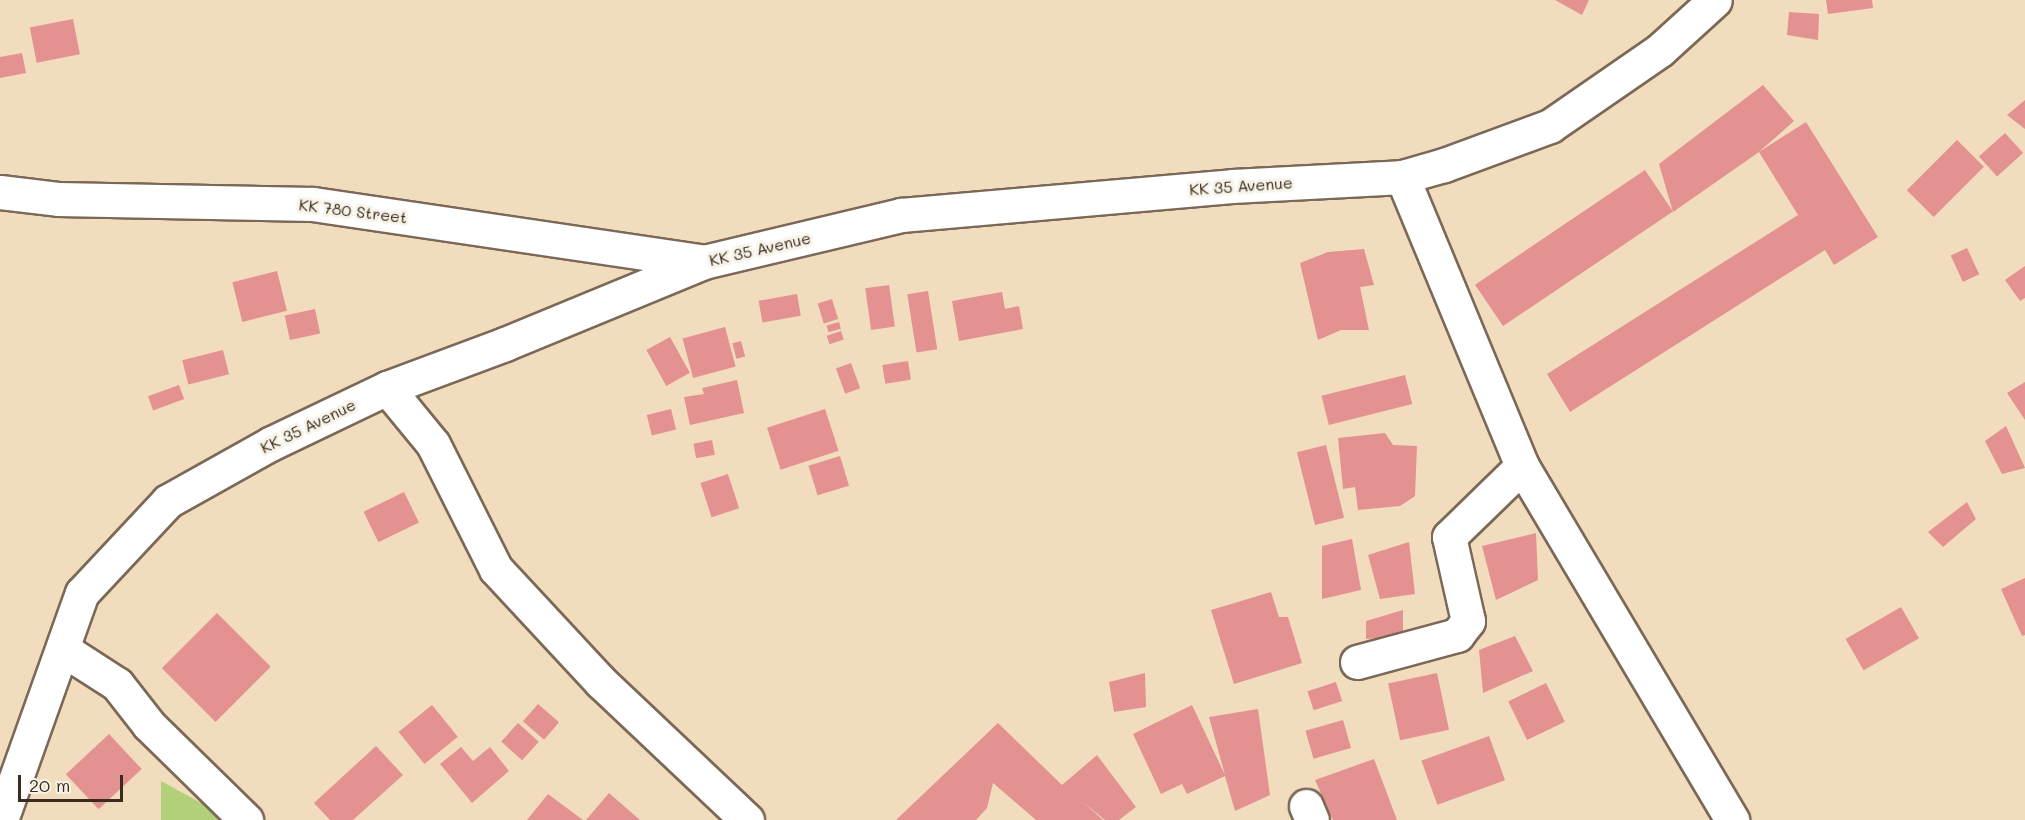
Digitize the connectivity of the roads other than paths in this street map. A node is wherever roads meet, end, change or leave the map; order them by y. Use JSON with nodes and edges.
{"nodes":[{"id":1,"x":1715,"y":0,"type":"edge"},
{"id":2,"x":1402,"y":177,"type":"junction"},
{"id":3,"x":0,"y":192,"type":"edge"},
{"id":4,"x":704,"y":262,"type":"junction"},
{"id":5,"x":387,"y":388,"type":"junction"},
{"id":6,"x":1522,"y":466,"type":"junction"},
{"id":7,"x":64,"y":650,"type":"junction"},
{"id":8,"x":1357,"y":662,"type":"dead end"},
{"id":9,"x":1,"y":820,"type":"edge"},
{"id":10,"x":246,"y":820,"type":"edge"},
{"id":11,"x":747,"y":820,"type":"edge"},
{"id":12,"x":1732,"y":820,"type":"edge"}],
"edges":[{"from":1,"to":2,"type":"street","name":"KK 35 Avenue"},
{"from":2,"to":4,"type":"street","name":"KK 35 Avenue"},
{"from":2,"to":6,"type":"street"},
{"from":3,"to":4,"type":"street","name":"KK 780 Street"},
{"from":4,"to":5,"type":"street","name":"KK 35 Avenue"},
{"from":5,"to":7,"type":"street","name":"KK 35 Avenue"},
{"from":5,"to":11,"type":"street"},
{"from":6,"to":8,"type":"street"},
{"from":6,"to":12,"type":"street"},
{"from":7,"to":9,"type":"street","name":"KK 35 Avenue"},
{"from":7,"to":10,"type":"street"}]}
